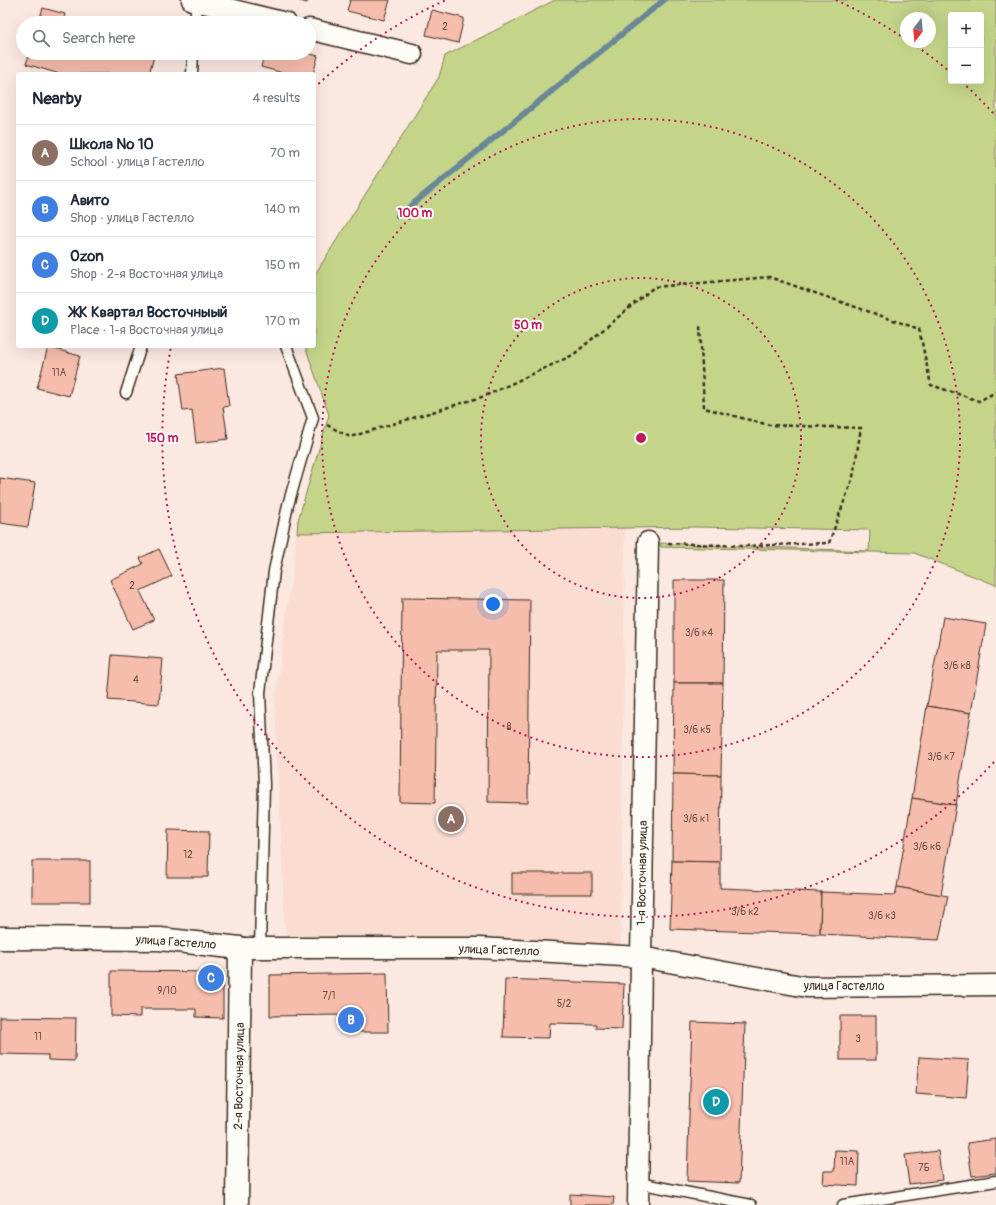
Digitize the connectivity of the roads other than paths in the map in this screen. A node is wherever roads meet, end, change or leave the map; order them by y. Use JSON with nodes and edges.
{"nodes":[{"id":1,"x":195,"y":1,"type":"edge"},
{"id":2,"x":195,"y":16,"type":"edge"},
{"id":3,"x":257,"y":16,"type":"edge"},
{"id":4,"x":316,"y":31,"type":"edge"},
{"id":5,"x":412,"y":54,"type":"dead end"},
{"id":6,"x":193,"y":60,"type":"edge"},
{"id":7,"x":192,"y":72,"type":"edge"},
{"id":8,"x":140,"y":348,"type":"edge"},
{"id":9,"x":287,"y":348,"type":"edge"},
{"id":10,"x":126,"y":393,"type":"dead end"},
{"id":11,"x":648,"y":542,"type":"road end"},
{"id":12,"x":0,"y":938,"type":"edge"},
{"id":13,"x":250,"y":948,"type":"junction"},
{"id":14,"x":641,"y":957,"type":"junction"},
{"id":15,"x":996,"y":985,"type":"edge"},
{"id":16,"x":996,"y":1181,"type":"edge"},
{"id":17,"x":638,"y":1183,"type":"junction"},
{"id":18,"x":237,"y":1205,"type":"edge"},
{"id":19,"x":638,"y":1205,"type":"edge"},
{"id":20,"x":751,"y":1205,"type":"edge"},
{"id":21,"x":843,"y":1205,"type":"edge"}],
"edges":[{"from":1,"to":2,"type":"lane"},
{"from":1,"to":3,"type":"street"},
{"from":4,"to":5,"type":"street"},
{"from":6,"to":7,"type":"lane"},
{"from":8,"to":10,"type":"lane"},
{"from":9,"to":13,"type":"lane"},
{"from":11,"to":14,"type":"street","name":"1-я Восточная улица"},
{"from":12,"to":13,"type":"street","name":"улица Гастелло"},
{"from":13,"to":14,"type":"street","name":"улица Гастелло"},
{"from":13,"to":18,"type":"street","name":"2-я Восточная улица"},
{"from":14,"to":15,"type":"street","name":"улица Гастелло"},
{"from":14,"to":17,"type":"street","name":"1-я Восточная улица"},
{"from":16,"to":21,"type":"lane"},
{"from":17,"to":19,"type":"street","name":"1-я Восточная улица"},
{"from":17,"to":20,"type":"lane"}]}
